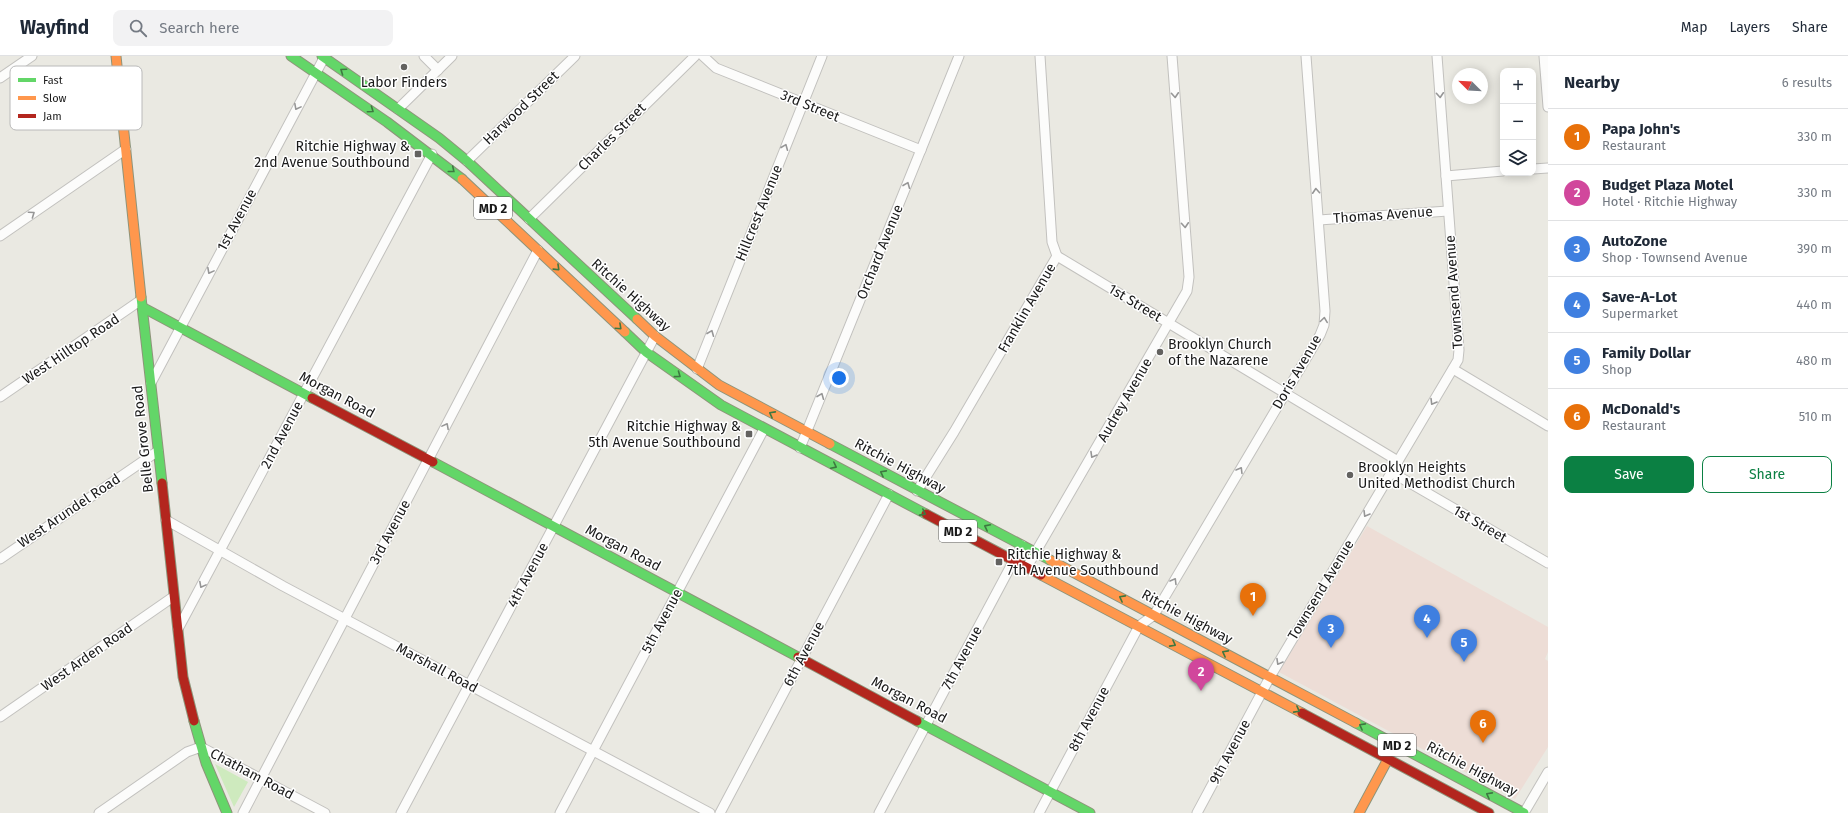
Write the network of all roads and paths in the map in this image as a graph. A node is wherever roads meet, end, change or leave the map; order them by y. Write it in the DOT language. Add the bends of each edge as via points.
graph roads {
  1 [pos="32,56"];
  2 [pos="116,56"];
  3 [pos="291,56"];
  4 [pos="324,56"];
  5 [pos="424,56"];
  6 [pos="452,56"];
  7 [pos="575,56"];
  8 [pos="695,56"];
  9 [pos="703,56"];
  10 [pos="822,56"];
  11 [pos="959,56"];
  12 [pos="1040,56"];
  13 [pos="1172,56"];
  14 [pos="1306,56"];
  15 [pos="1437,56"];
  16 [pos="1544,56"];
  17 [pos="17,66"];
  18 [pos="117,66"];
  19 [pos="438,70"];
  20 [pos="10,71"];
  21 [pos="316,72"];
  22 [pos="0,78"];
  23 [pos="803,103"];
  24 [pos="1548,107"];
  25 [pos="398,109"];
  26 [pos="124,130"];
  27 [pos="126,149"];
  28 [pos="921,150"];
  29 [pos="432,154"];
  30 [pos="467,161"];
  31 [pos="1548,168"];
  32 [pos="1536,169"];
  33 [pos="1500,171"];
  34 [pos="1446,176"];
  35 [pos="1448,211"];
  36 [pos="529,219"];
  37 [pos="1319,220"];
  38 [pos="0,236"];
  39 [pos="538,250"];
  40 [pos="1057,256"];
  41 [pos="142,304"];
  42 [pos="1169,324"];
  43 [pos="180,328"];
  44 [pos="655,336"];
  45 [pos="646,352"];
  46 [pos="697,369"];
  47 [pos="1453,369"];
  48 [pos="151,383"];
  49 [pos="304,393"];
  50 [pos="1286,393"];
  51 [pos="0,397"];
  52 [pos="1548,426"];
  53 [pos="764,429"];
  54 [pos="807,433"];
  55 [pos="800,448"];
  56 [pos="158,451"];
  57 [pos="428,460"];
  58 [pos="1398,460"];
  59 [pos="1391,472"];
  60 [pos="917,491"];
  61 [pos="889,494"];
  62 [pos="166,520"];
  63 [pos="553,527"];
  64 [pos="1022,545"];
  65 [pos="220,550"];
  66 [pos="1036,552"];
  67 [pos="0,559"];
  68 [pos="1014,560"];
  69 [pos="1548,564"];
  70 [pos="1027,567"];
  71 [pos="677,592"];
  72 [pos="173,597"];
  73 [pos="1154,615"];
  74 [pos="345,619"];
  75 [pos="1139,626"];
  76 [pos="177,631"];
  77 [pos="802,659"];
  78 [pos="1270,677"];
  79 [pos="469,685"];
  80 [pos="1262,692"];
  81 [pos="0,717"];
  82 [pos="926,725"];
  83 [pos="201,747"];
  84 [pos="593,751"];
  85 [pos="1388,759"];
  86 [pos="1548,772"];
  87 [pos="261,779"];
  88 [pos="1050,792"];
  89 [pos="99,813"];
  90 [pos="228,813"];
  91 [pos="243,813"];
  92 [pos="325,813"];
  93 [pos="401,813"];
  94 [pos="560,813"];
  95 [pos="710,813"];
  96 [pos="720,813"];
  97 [pos="879,813"];
  98 [pos="1039,813"];
  99 [pos="1090,813"];
  100 [pos="1197,813"];
  101 [pos="1359,813"];
  102 [pos="1489,813"];
  103 [pos="1524,813"];
  1 -- 17 [label="street"];
  2 -- 18 [label="main road, Belle Grove Road"];
  3 -- 21 [label="main road, MD 2"];
  4 -- 21 [label="street, 1st Avenue"];
  25 -- 4 [label="main road, Ritchie Highway / MD 2, one-way"];
  5 -- 19 [label="street"];
  6 -- 19 [label="street"];
  7 -- 30 [label="street, Harwood Street"];
  8 -- 36 [label="street, Charles Street"];
  9 -- 23 [label="street, 3rd Street" via="716,68"];
  10 -- 23 [label="street, Hillcrest Avenue"];
  11 -- 28 [label="street, Orchard Avenue"];
  12 -- 40 [label="street, Franklin Avenue" via="1052,242"];
  13 -- 42 [label="street, Audrey Avenue, one-way" via="1188,277 1184,299"];
  37 -- 14 [label="street, Doris Avenue, one-way"];
  15 -- 34 [label="street, Townsend Avenue, one-way"];
  16 -- 24 [label="street"];
  19 -- 25 [label="street"];
  20 -- 22 [label="street"];
  21 -- 29 [label="main road, MD 2, one-way"];
  21 -- 43 [label="street, 1st Avenue, one-way"];
  23 -- 28 [label="street, 3rd Street"];
  46 -- 23 [label="street, Hillcrest Avenue, one-way"];
  25 -- 30 [label="main road, Ritchie Highway / MD 2" via="440,138"];
  26 -- 27 [label="main road, Belle Grove Road"];
  38 -- 27 [label="street, one-way"];
  27 -- 41 [label="main road, Belle Grove Road"];
  54 -- 28 [label="street, Orchard Avenue, one-way"];
  29 -- 39 [label="main road, MD 2, one-way"];
  29 -- 49 [label="street, 2nd Avenue"];
  30 -- 36 [label="main road, Ritchie Highway / MD 2"];
  31 -- 32 [label="street"];
  33 -- 34 [label="street"];
  34 -- 35 [label="street, Townsend Avenue"];
  35 -- 37 [label="street, Thomas Avenue"];
  35 -- 47 [label="street, Townsend Avenue" via="1459,350 1458,360"];
  36 -- 44 [label="main road, Ritchie Highway / MD 2"];
  50 -- 37 [label="street, Doris Avenue, one-way" via="1324,324 1326,312"];
  39 -- 45 [label="main road, MD 2, one-way"];
  57 -- 39 [label="street, 3rd Avenue, one-way"];
  40 -- 42 [label="street, 1st Street"];
  40 -- 60 [label="street, Franklin Avenue"];
  41 -- 43 [label="main road, Morgan Road"];
  41 -- 48 [label="main road, Belle Grove Road"];
  41 -- 51 [label="street, West Hilltop Road"];
  42 -- 50 [label="street, 1st Street"];
  42 -- 66 [label="street, Audrey Avenue, one-way"];
  43 -- 48 [label="street, 1st Avenue"];
  43 -- 49 [label="main road, Morgan Road"];
  44 -- 45 [label="street, 4th Avenue"];
  44 -- 46 [label="main road, Ritchie Highway / MD 2"];
  45 -- 53 [label="main road, MD 2, one-way" via="720,405"];
  45 -- 63 [label="street, 4th Avenue"];
  54 -- 46 [label="main road, Ritchie Highway / MD 2, one-way" via="742,399"];
  47 -- 52 [label="street"];
  47 -- 58 [label="street, Townsend Avenue, one-way"];
  48 -- 56 [label="main road, Belle Grove Road"];
  49 -- 57 [label="main road, Morgan Road"];
  49 -- 65 [label="street, 2nd Avenue"];
  50 -- 58 [label="street, 1st Street"];
  73 -- 50 [label="street, Doris Avenue, one-way"];
  53 -- 55 [label="main road, MD 2"];
  53 -- 71 [label="street, 5th Avenue"];
  54 -- 55 [label="street, Orchard Avenue"];
  60 -- 54 [label="main road, Ritchie Highway / MD 2, one-way"];
  55 -- 61 [label="main road, MD 2, one-way"];
  56 -- 62 [label="main road, Belle Grove Road"];
  56 -- 67 [label="street, West Arundel Road"];
  57 -- 63 [label="main road, Morgan Road"];
  57 -- 74 [label="street, 3rd Avenue"];
  58 -- 59 [label="street, Townsend Avenue"];
  59 -- 69 [label="street, 1st Street"];
  59 -- 78 [label="street, Townsend Avenue, one-way"];
  64 -- 60 [label="main road, Ritchie Highway / MD 2, one-way"];
  61 -- 68 [label="main road, MD 2, one-way"];
  61 -- 77 [label="street, 6th Avenue"];
  62 -- 65 [label="street, Marshall Road"];
  62 -- 72 [label="main road, Belle Grove Road"];
  63 -- 71 [label="main road, Morgan Road"];
  63 -- 79 [label="street, 4th Avenue"];
  64 -- 66 [label="main road, Ritchie Highway / MD 2"];
  64 -- 68 [label="street, 7th Avenue"];
  65 -- 74 [label="street, Marshall Road"];
  65 -- 76 [label="street, 2nd Avenue, one-way"];
  66 -- 70 [label="street, Audrey Avenue"];
  73 -- 66 [label="main road, Ritchie Highway / MD 2, one-way"];
  68 -- 70 [label="main road, MD 2"];
  68 -- 82 [label="street, 7th Avenue"];
  70 -- 75 [label="main road, MD 2"];
  71 -- 77 [label="main road, Morgan Road"];
  71 -- 84 [label="street, 5th Avenue"];
  72 -- 76 [label="main road, Belle Grove Road"];
  72 -- 81 [label="street, West Arden Road"];
  73 -- 75 [label="street, Doris Avenue"];
  78 -- 73 [label="main road, Ritchie Highway / MD 2, one-way"];
  74 -- 79 [label="street, Marshall Road"];
  74 -- 87 [label="street, 3rd Avenue"];
  75 -- 80 [label="main road, MD 2, one-way"];
  75 -- 88 [label="street, 8th Avenue"];
  76 -- 83 [label="main road, Belle Grove Road" via="183,677"];
  77 -- 82 [label="main road, Morgan Road"];
  77 -- 96 [label="street, 6th Avenue"];
  78 -- 80 [label="street, Townsend Avenue"];
  103 -- 78 [label="main road, Ritchie Highway / MD 2, one-way"];
  79 -- 84 [label="street, Marshall Road"];
  79 -- 93 [label="street, 4th Avenue"];
  80 -- 85 [label="main road, MD 2, one-way"];
  80 -- 100 [label="street, 9th Avenue"];
  82 -- 88 [label="main road, Morgan Road"];
  82 -- 97 [label="street, 7th Avenue"];
  83 -- 87 [label="street, Chatham Road"];
  83 -- 89 [label="street" via="187,752"];
  83 -- 90 [label="main road, Belle Grove Road"];
  84 -- 94 [label="street, 5th Avenue"];
  84 -- 95 [label="street, Marshall Road"];
  85 -- 101 [label="main road"];
  85 -- 102 [label="main road, MD 2"];
  86 -- 103 [label="street"];
  87 -- 91 [label="street, 3rd Avenue"];
  87 -- 92 [label="street, Chatham Road"];
  88 -- 98 [label="street, 8th Avenue"];
  88 -- 99 [label="main road, Morgan Road"];
}
